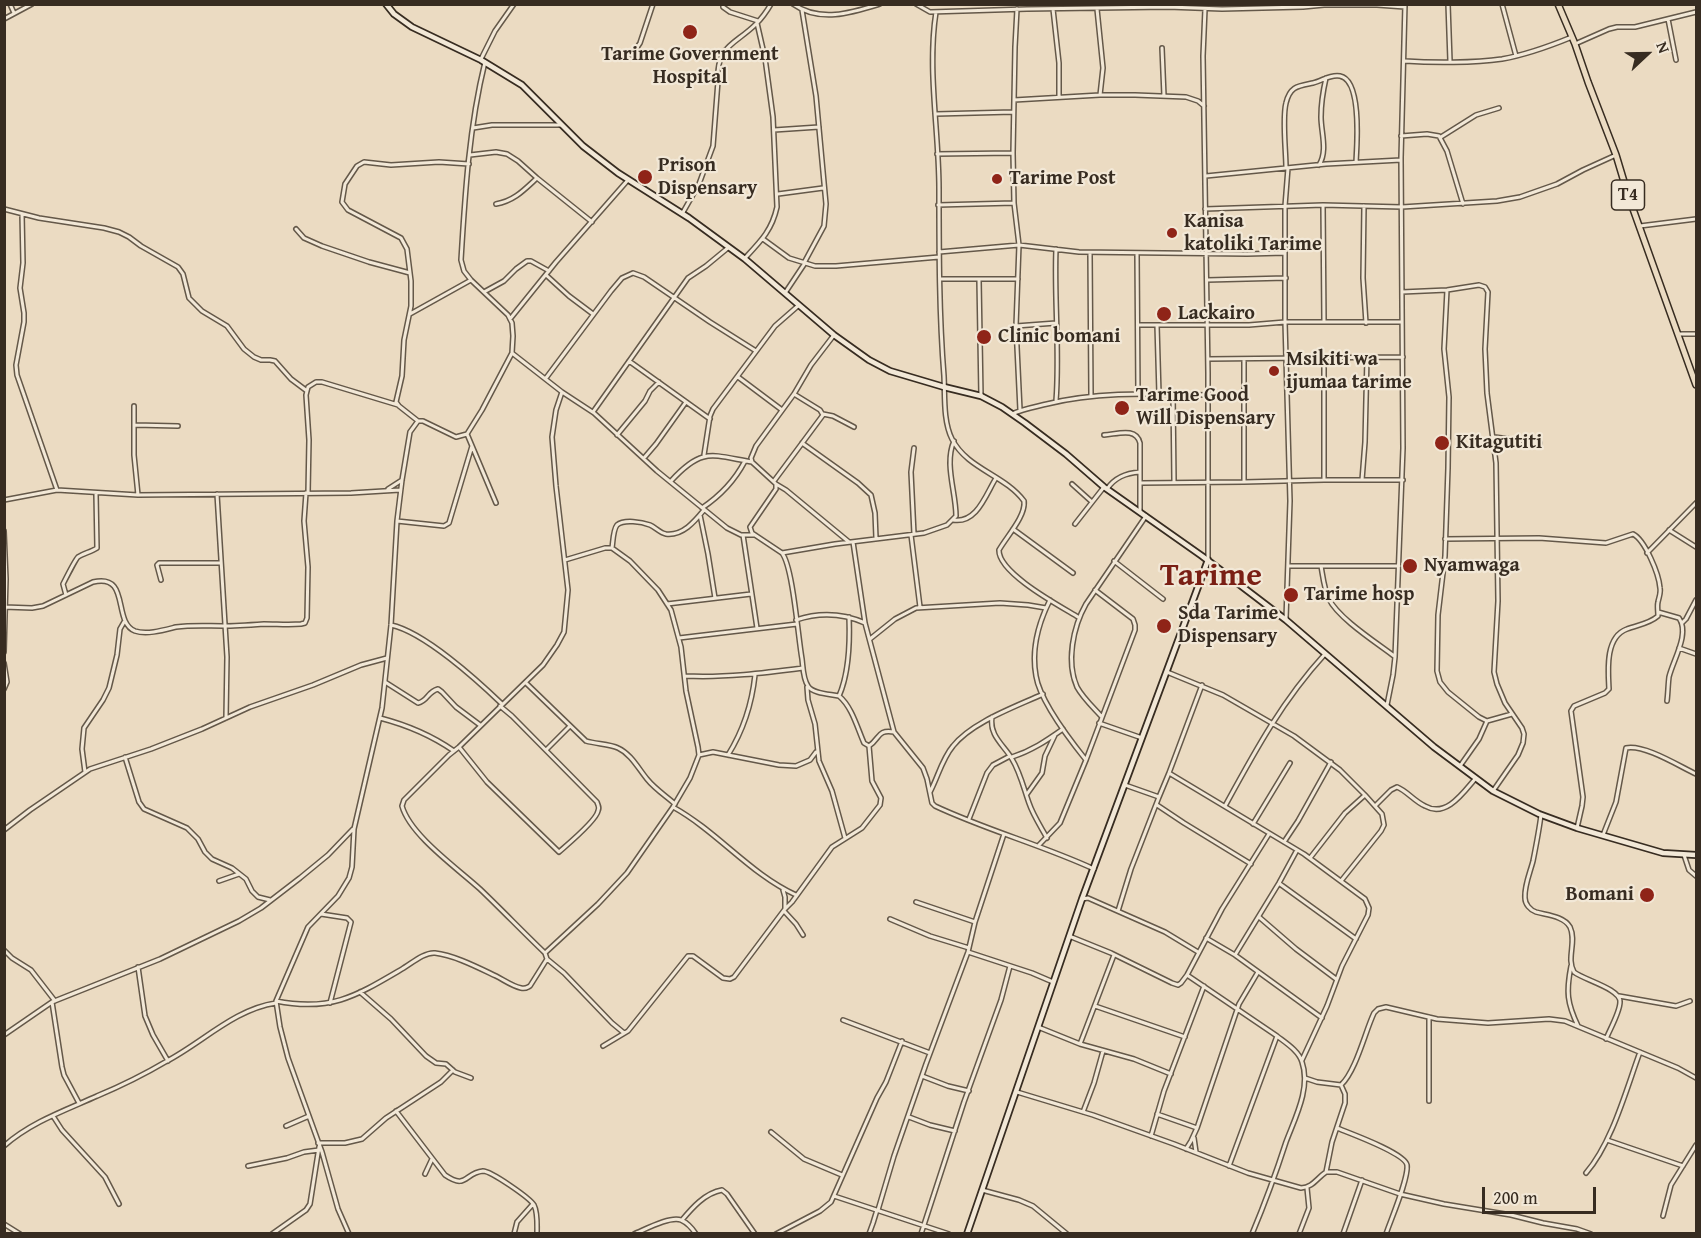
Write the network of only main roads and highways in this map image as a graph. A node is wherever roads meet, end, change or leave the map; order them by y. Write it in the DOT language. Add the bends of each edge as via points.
graph roads {
  1 [pos="386,4"];
  2 [pos="1558,4"];
  3 [pos="1696,385"];
  4 [pos="1208,560"];
  5 [pos="1696,855"];
  6 [pos="967,1233"];
  1 -- 4 [label="main road" via="412,27 483,61 522,85 583,146 729,247 869,360 890,371 981,396"];
  2 -- 3 [label="highway, T4" via="1616,155"];
  4 -- 5 [label="main road" via="1493,791 1577,828 1663,854"];
  4 -- 6 [label="main road" via="1082,899"];
}
